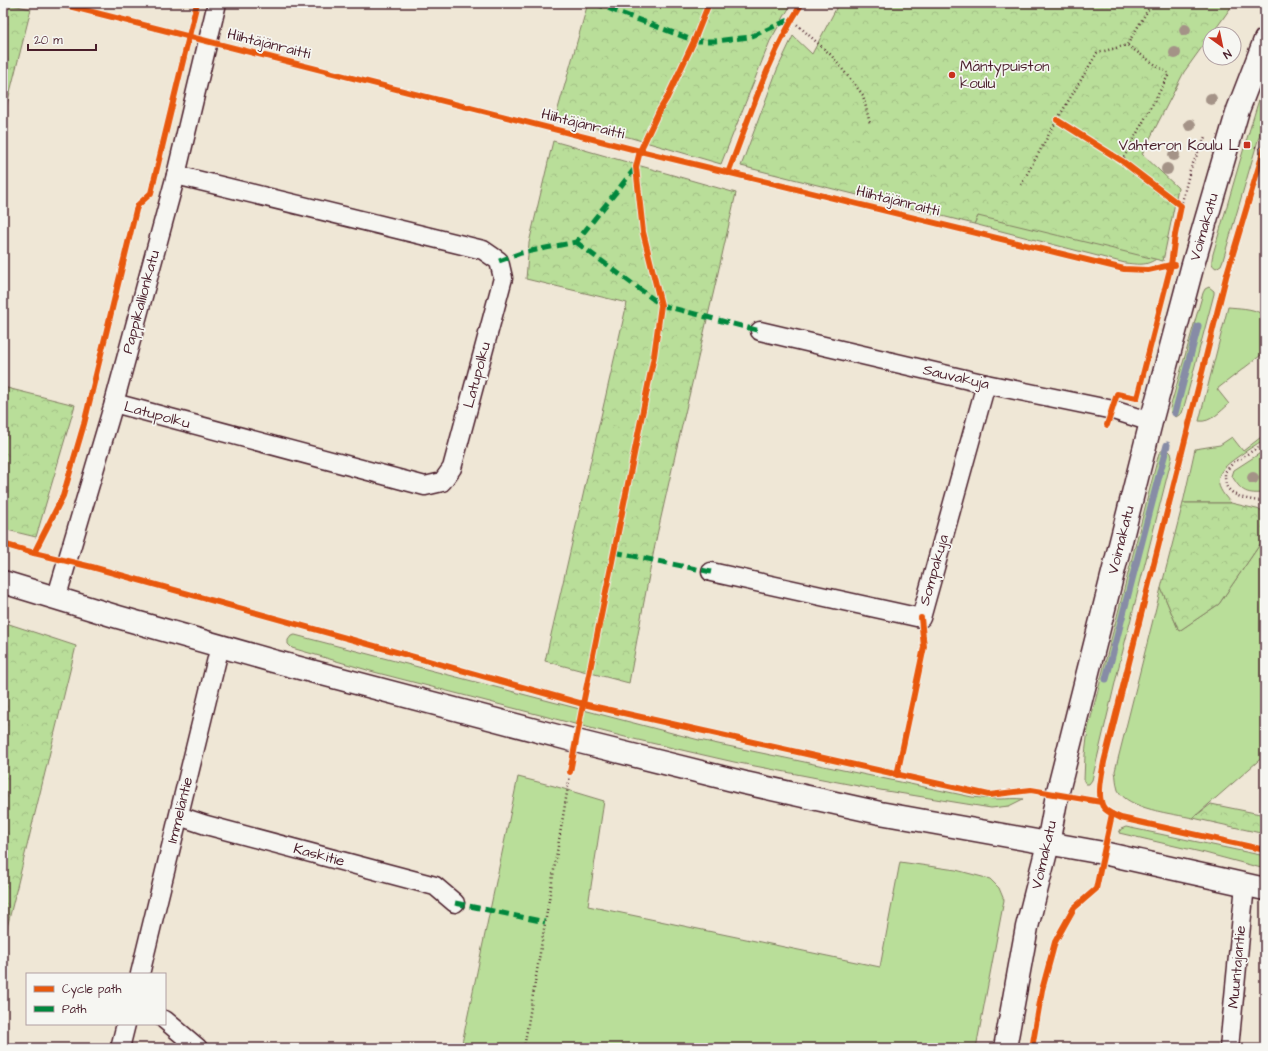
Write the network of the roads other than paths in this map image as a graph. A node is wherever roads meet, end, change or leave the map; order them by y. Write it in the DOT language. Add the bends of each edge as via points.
graph roads {
  1 [pos="217,3"];
  2 [pos="1265,40"];
  3 [pos="176,175"];
  4 [pos="760,331"];
  5 [pos="986,384"];
  6 [pos="114,403"];
  7 [pos="1151,422"];
  8 [pos="711,572"];
  9 [pos="3,582"];
  10 [pos="56,599"];
  11 [pos="220,646"];
  12 [pos="179,816"];
  13 [pos="1048,844"];
  14 [pos="1255,887"];
  15 [pos="455,904"];
  16 [pos="140,973"];
  17 [pos="166,1021"];
  18 [pos="126,1025"];
  19 [pos="120,1048"];
  20 [pos="198,1048"];
  21 [pos="1004,1048"];
  22 [pos="1229,1048"];
  1 -- 3 [label="street, Pappikallionkatu"];
  2 -- 7 [label="street, Voimakatu" via="1236,117"];
  3 -- 6 [label="street, Pappikallionkatu"];
  3 -- 6 [label="street, Latupolku" via="483,250 499,261 503,278 452,468 442,482 425,486"];
  4 -- 5 [label="street, Sauvakuja"];
  5 -- 7 [label="street, Sauvakuja" via="1112,410"];
  5 -- 8 [label="street, Sompakuja" via="920,618"];
  6 -- 10 [label="street, Pappikallionkatu"];
  7 -- 13 [label="street, Voimakatu" via="1057,796"];
  9 -- 10 [label="street"];
  10 -- 11 [label="street"];
  11 -- 12 [label="street, Immeläntie"];
  11 -- 13 [label="street" via="576,741 745,783 872,811"];
  12 -- 15 [label="street, Kaskitie" via="435,886"];
  12 -- 16 [label="street, Immeläntie"];
  13 -- 14 [label="street" via="1103,853"];
  13 -- 21 [label="street, Voimakatu" via="1027,927"];
  14 -- 22 [label="street, Muuntajantie"];
  17 -- 20 [label="street"];
  18 -- 19 [label="street"];
}
